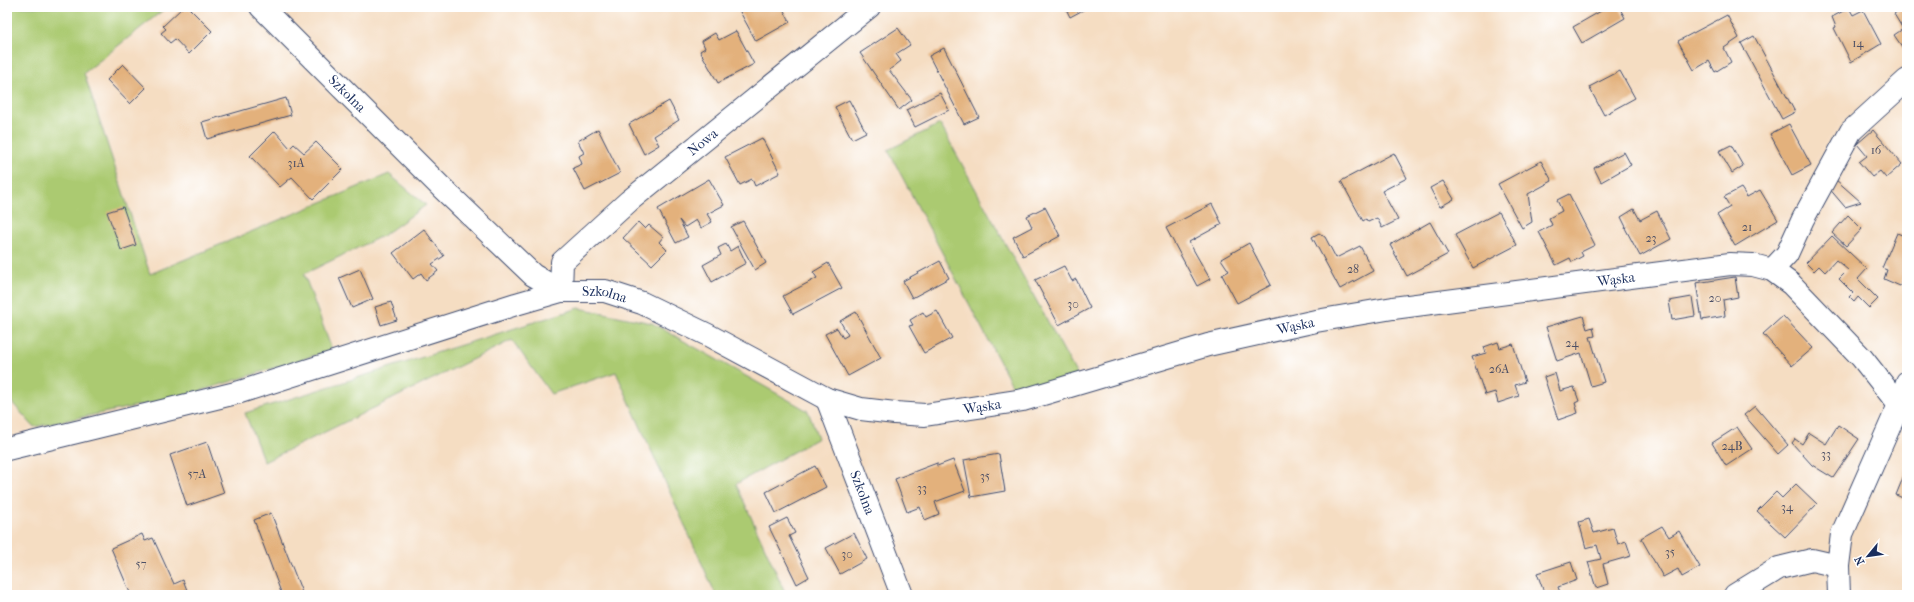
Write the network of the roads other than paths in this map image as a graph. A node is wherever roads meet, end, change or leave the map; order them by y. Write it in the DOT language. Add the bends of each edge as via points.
graph roads {
  1 [pos="261,7"];
  2 [pos="868,7"];
  3 [pos="1907,80"];
  4 [pos="1772,270"];
  5 [pos="561,291"];
  6 [pos="1907,382"];
  7 [pos="827,399"];
  8 [pos="1899,405"];
  9 [pos="7,449"];
  10 [pos="1838,566"];
  11 [pos="902,595"];
  12 [pos="1735,595"];
  13 [pos="1839,595"];
  1 -- 5 [label="street, Szkolna" via="533,275"];
  2 -- 5 [label="street, Nowa" via="629,201 562,262"];
  3 -- 4 [label="street" via="1851,131 1786,254"];
  4 -- 7 [label="street, Wąska" via="1753,265 1730,264 1316,320 1208,345 1023,400 957,411 925,415 895,413 862,409"];
  4 -- 8 [label="street, Wąska" via="1791,284 1824,317 1862,358"];
  5 -- 7 [label="street, Szkolna" via="605,291 642,303"];
  5 -- 9 [label="street" via="240,392"];
  6 -- 8 [label="street"];
  7 -- 11 [label="street, Szkolna"];
  8 -- 10 [label="street" via="1842,534"];
  10 -- 12 [label="street" via="1812,560 1779,568"];
  10 -- 13 [label="street"];
}
